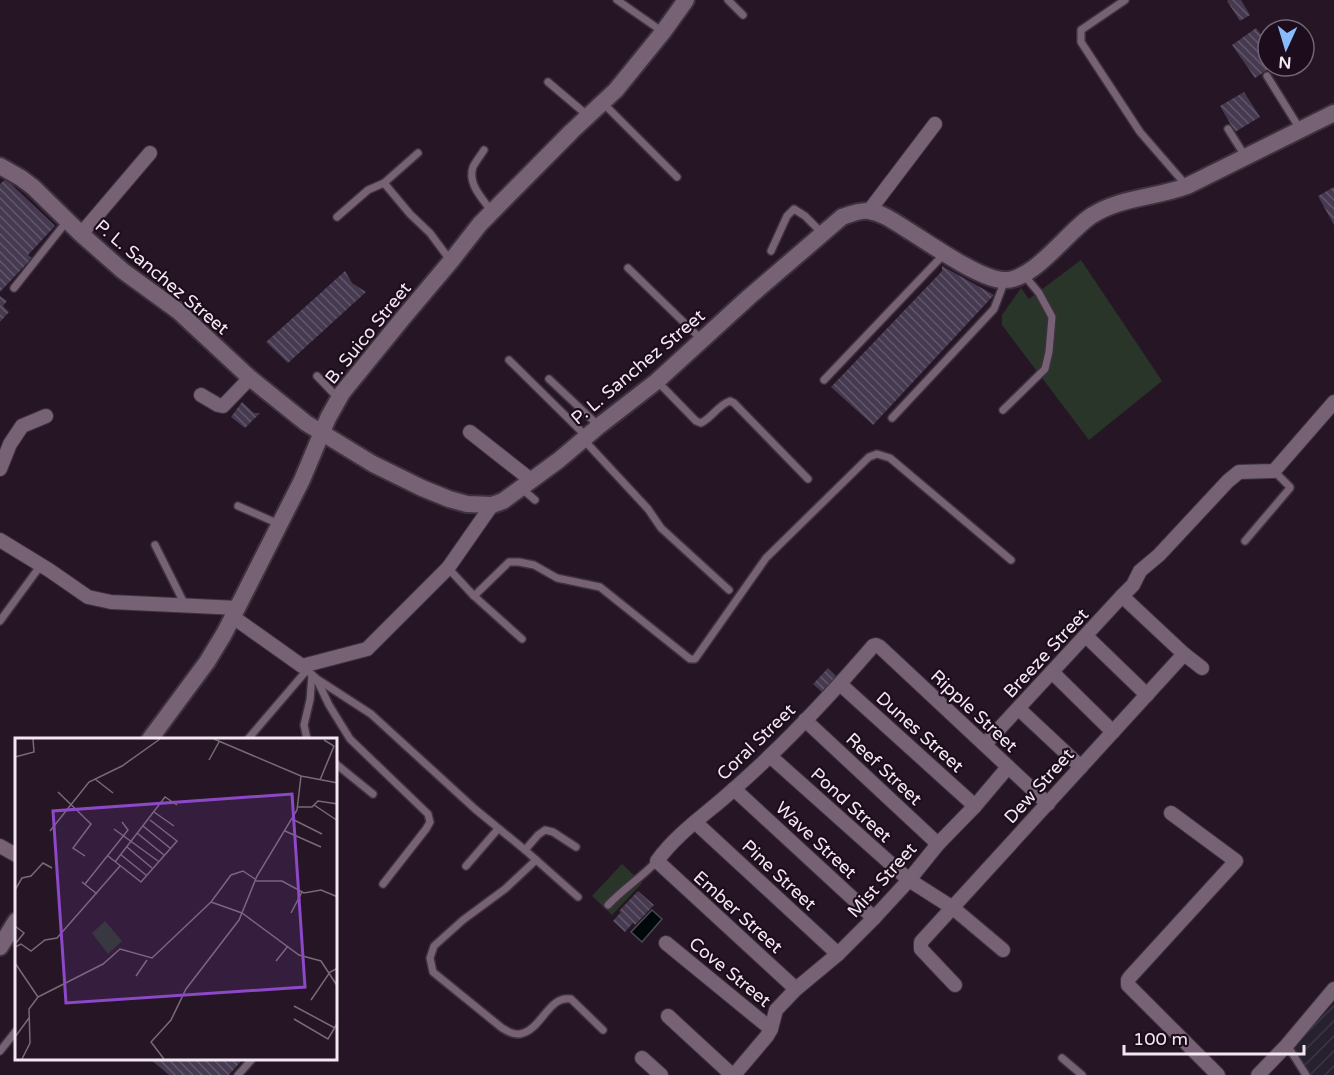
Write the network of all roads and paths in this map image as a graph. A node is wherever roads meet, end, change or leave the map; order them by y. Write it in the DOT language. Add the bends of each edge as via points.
graph roads {
  1 [pos="617,0"];
  2 [pos="686,0"];
  3 [pos="728,0"];
  4 [pos="1125,0"];
  5 [pos="743,15"];
  6 [pos="663,32"];
  7 [pos="1268,78"];
  8 [pos="548,81"];
  9 [pos="603,103"];
  10 [pos="1334,113"];
  11 [pos="588,117"];
  12 [pos="935,124"];
  13 [pos="1228,129"];
  14 [pos="1300,129"];
  15 [pos="484,150"];
  16 [pos="150,153"];
  17 [pos="417,153"];
  18 [pos="1245,156"];
  19 [pos="0,166"];
  20 [pos="677,177"];
  21 [pos="384,183"];
  22 [pos="1179,191"];
  23 [pos="869,211"];
  24 [pos="492,212"];
  25 [pos="337,217"];
  26 [pos="67,221"];
  27 [pos="81,234"];
  28 [pos="823,234"];
  29 [pos="771,251"];
  30 [pos="945,253"];
  31 [pos="451,261"];
  32 [pos="628,268"];
  33 [pos="1024,274"];
  34 [pos="1005,280"];
  35 [pos="14,288"];
  36 [pos="702,340"];
  37 [pos="509,360"];
  38 [pos="317,376"];
  39 [pos="250,378"];
  40 [pos="549,379"];
  41 [pos="824,380"];
  42 [pos="657,381"];
  43 [pos="201,395"];
  44 [pos="339,399"];
  45 [pos="1334,402"];
  46 [pos="1003,410"];
  47 [pos="46,416"];
  48 [pos="892,418"];
  49 [pos="471,432"];
  50 [pos="321,433"];
  51 [pos="589,434"];
  52 [pos="0,469"];
  53 [pos="1274,471"];
  54 [pos="808,479"];
  55 [pos="526,484"];
  56 [pos="535,500"];
  57 [pos="492,505"];
  58 [pos="238,506"];
  59 [pos="280,524"];
  60 [pos="0,540"];
  61 [pos="1245,541"];
  62 [pos="155,545"];
  63 [pos="1011,560"];
  64 [pos="42,565"];
  65 [pos="447,568"];
  66 [pos="729,590"];
  67 [pos="474,596"];
  68 [pos="1122,596"];
  69 [pos="185,606"];
  70 [pos="236,613"];
  71 [pos="0,621"];
  72 [pos="1086,636"];
  73 [pos="522,639"];
  74 [pos="876,645"];
  75 [pos="1184,654"];
  76 [pos="1202,668"];
  77 [pos="1052,672"];
  78 [pos="310,673"];
  79 [pos="840,684"];
  80 [pos="1147,695"];
  81 [pos="1019,709"];
  82 [pos="805,720"];
  83 [pos="1113,732"];
  84 [pos="151,738"];
  85 [pos="249,738"];
  86 [pos="307,738"];
  87 [pos="985,744"];
  88 [pos="770,756"];
  89 [pos="338,766"];
  90 [pos="1008,767"];
  91 [pos="1081,767"];
  92 [pos="734,789"];
  93 [pos="373,794"];
  94 [pos="1047,804"];
  95 [pos="975,806"];
  96 [pos="1171,813"];
  97 [pos="695,822"];
  98 [pos="498,829"];
  99 [pos="938,844"];
  100 [pos="0,846"];
  101 [pos="576,847"];
  102 [pos="525,850"];
  103 [pos="15,854"];
  104 [pos="536,860"];
  105 [pos="657,861"];
  106 [pos="466,866"];
  107 [pos="909,880"];
  108 [pos="383,884"];
  109 [pos="578,897"];
  110 [pos="608,905"];
  111 [pos="953,908"];
  112 [pos="874,918"];
  113 [pos="15,922"];
  114 [pos="2,940"];
  115 [pos="666,943"];
  116 [pos="1003,950"];
  117 [pos="838,954"];
  118 [pos="955,985"];
  119 [pos="796,989"];
  120 [pos="1334,989"];
  121 [pos="668,1016"];
  122 [pos="771,1029"];
  123 [pos="603,1030"];
  124 [pos="15,1032"];
  125 [pos="1287,1045"];
  126 [pos="0,1051"];
  127 [pos="642,1058"];
  128 [pos="1062,1058"];
  129 [pos="252,1060"];
  130 [pos="238,1075"];
  131 [pos="661,1075"];
  132 [pos="733,1075"];
  133 [pos="1082,1075"];
  134 [pos="1218,1075"];
  135 [pos="1258,1075"];
  136 [pos="1306,1075"];
  1 -- 6 [label="lane"];
  2 -- 6 [label="street, B. Suico Street"];
  3 -- 5 [label="lane"];
  4 -- 22 [label="lane" via="1081,30 1081,42"];
  6 -- 9 [label="street, B. Suico Street"];
  7 -- 14 [label="lane"];
  8 -- 11 [label="lane"];
  9 -- 11 [label="street, B. Suico Street"];
  9 -- 20 [label="lane"];
  10 -- 14 [label="street"];
  11 -- 24 [label="street, B. Suico Street"];
  12 -- 23 [label="street"];
  13 -- 18 [label="lane"];
  14 -- 18 [label="street" via="1267,149"];
  15 -- 24 [label="lane" via="471,177"];
  16 -- 27 [label="street"];
  17 -- 21 [label="lane"];
  18 -- 22 [label="street"];
  19 -- 26 [label="street, P. L. Sanchez Street" via="33,187"];
  21 -- 25 [label="lane" via="368,190"];
  21 -- 31 [label="lane"];
  22 -- 33 [label="street" via="1116,204 1091,216"];
  23 -- 28 [label="street, P. L. Sanchez Street" via="843,217"];
  23 -- 30 [label="street" via="891,219"];
  24 -- 31 [label="street, B. Suico Street"];
  26 -- 27 [label="street, P. L. Sanchez Street"];
  26 -- 35 [label="lane"];
  27 -- 39 [label="street, P. L. Sanchez Street" via="178,311"];
  28 -- 29 [label="lane" via="794,209"];
  28 -- 36 [label="street, P. L. Sanchez Street"];
  30 -- 34 [label="street" via="987,277"];
  30 -- 41 [label="lane"];
  31 -- 44 [label="street, B. Suico Street"];
  32 -- 36 [label="lane"];
  33 -- 34 [label="street"];
  33 -- 46 [label="lane" via="1052,317 1049,352 1045,369"];
  34 -- 48 [label="lane" via="994,309"];
  36 -- 42 [label="street, P. L. Sanchez Street"];
  37 -- 51 [label="lane"];
  38 -- 44 [label="lane"];
  39 -- 43 [label="street" via="223,406"];
  39 -- 50 [label="street, P. L. Sanchez Street"];
  40 -- 51 [label="lane"];
  42 -- 51 [label="street, P. L. Sanchez Street"];
  42 -- 54 [label="lane" via="701,423 730,401"];
  44 -- 50 [label="street, B. Suico Street"];
  45 -- 53 [label="street"];
  47 -- 52 [label="street" via="22,426"];
  49 -- 55 [label="street"];
  50 -- 57 [label="street, P. L. Sanchez Street" via="373,464 449,500"];
  50 -- 59 [label="street, B. Suico Street"];
  51 -- 55 [label="street, P. L. Sanchez Street"];
  51 -- 66 [label="lane" via="661,528"];
  53 -- 61 [label="lane" via="1290,488"];
  53 -- 68 [label="street, Breeze Street" via="1239,472 1228,481 1159,555 1149,579 1133,585"];
  55 -- 56 [label="lane"];
  55 -- 57 [label="street, P. L. Sanchez Street"];
  57 -- 65 [label="street"];
  58 -- 59 [label="lane"];
  59 -- 70 [label="street, B. Suico Street"];
  60 -- 64 [label="street"];
  62 -- 69 [label="lane"];
  63 -- 67 [label="lane" via="890,458 877,454 869,457 766,558 695,659 690,659 600,587 557,578 534,565 509,562"];
  64 -- 69 [label="street" via="88,597"];
  64 -- 71 [label="lane"];
  65 -- 67 [label="lane"];
  65 -- 78 [label="street" via="367,650"];
  67 -- 73 [label="lane"];
  68 -- 72 [label="street, Breeze Street"];
  68 -- 75 [label="street"];
  69 -- 70 [label="street"];
  70 -- 78 [label="street"];
  70 -- 84 [label="street, B. Suico Street" via="207,662"];
  72 -- 77 [label="street, Breeze Street"];
  72 -- 80 [label="street"];
  74 -- 79 [label="street, Coral Street"];
  74 -- 87 [label="street, Ripple Street"];
  75 -- 76 [label="street"];
  75 -- 80 [label="street, Dew Street"];
  77 -- 81 [label="street, Breeze Street"];
  77 -- 83 [label="street"];
  78 -- 85 [label="lane"];
  78 -- 86 [label="lane" via="310,700 304,726"];
  78 -- 98 [label="lane" via="371,714"];
  78 -- 108 [label="lane" via="350,739 428,813 430,822 426,829"];
  79 -- 82 [label="street, Coral Street"];
  79 -- 95 [label="street, Dunes Street"];
  80 -- 83 [label="street, Dew Street"];
  81 -- 87 [label="street, Breeze Street"];
  81 -- 91 [label="street"];
  82 -- 88 [label="street, Coral Street"];
  82 -- 99 [label="street, Reef Street"];
  83 -- 91 [label="street, Dew Street"];
  87 -- 90 [label="street, Ripple Street"];
  88 -- 92 [label="street, Coral Street"];
  88 -- 107 [label="street, Pond Street"];
  89 -- 93 [label="lane"];
  90 -- 94 [label="street, Ripple Street"];
  90 -- 95 [label="street, Mist Street"];
  91 -- 94 [label="street, Dew Street"];
  92 -- 97 [label="street, Coral Street"];
  92 -- 112 [label="street, Wave Street"];
  94 -- 111 [label="street, Dew Street"];
  95 -- 99 [label="street, Mist Street"];
  96 -- 134 [label="street" via="1236,861 1128,983"];
  97 -- 105 [label="street, Coral Street"];
  97 -- 117 [label="street, Pine Street"];
  98 -- 102 [label="lane"];
  98 -- 106 [label="lane"];
  99 -- 107 [label="street, Mist Street"];
  100 -- 103 [label="street"];
  101 -- 102 [label="lane" via="545,830"];
  102 -- 104 [label="lane"];
  104 -- 109 [label="lane"];
  104 -- 123 [label="lane" via="435,946 430,958 433,972 511,1033 527,1031 558,999 565,998 571,999"];
  105 -- 110 [label="lane"];
  105 -- 119 [label="street, Ember Street"];
  107 -- 111 [label="street, Pond Street"];
  107 -- 112 [label="street, Mist Street"];
  111 -- 116 [label="street, Pond Street"];
  111 -- 118 [label="street, Dew Street" via="921,942 921,949"];
  112 -- 117 [label="street, Mist Street"];
  113 -- 114 [label="street"];
  115 -- 122 [label="street, Cove Street"];
  117 -- 119 [label="street, Mist Street"];
  119 -- 122 [label="street, Mist Street" via="776,1010"];
  120 -- 125 [label="street"];
  121 -- 132 [label="street"];
  122 -- 132 [label="street"];
  124 -- 126 [label="lane"];
  125 -- 135 [label="street"];
  125 -- 136 [label="lane"];
  127 -- 131 [label="street"];
  128 -- 133 [label="lane"];
  129 -- 130 [label="lane"];
}
